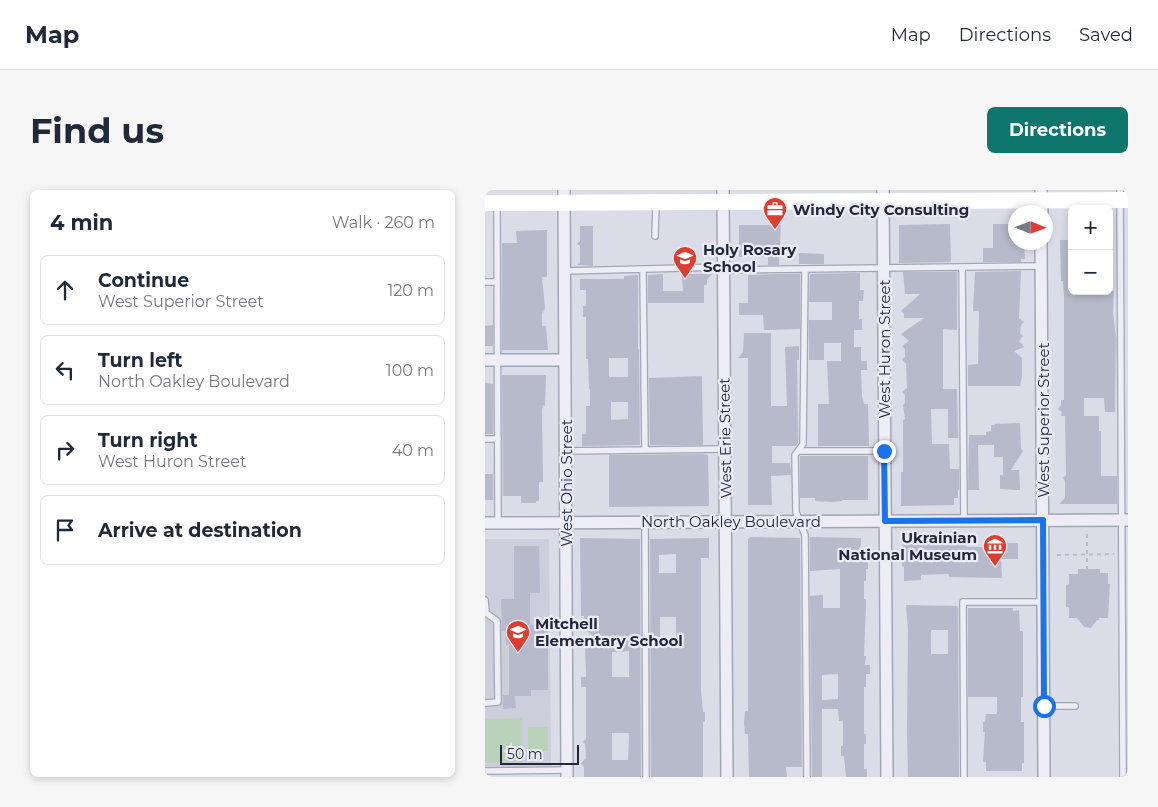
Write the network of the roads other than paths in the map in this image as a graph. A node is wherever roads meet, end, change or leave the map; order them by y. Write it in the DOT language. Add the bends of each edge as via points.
graph roads {
  1 [pos="564,196"];
  2 [pos="723,196"];
  3 [pos="883,196"];
  4 [pos="1123,197"];
  5 [pos="1041,201"];
  6 [pos="656,202"];
  7 [pos="491,203"];
  8 [pos="655,236"];
  9 [pos="1041,250"];
  10 [pos="1041,266"];
  11 [pos="962,267"];
  12 [pos="883,268"];
  13 [pos="723,269"];
  14 [pos="805,269"];
  15 [pos="643,270"];
  16 [pos="565,271"];
  17 [pos="485,282"];
  18 [pos="497,282"];
  19 [pos="485,360"];
  20 [pos="497,360"];
  21 [pos="565,360"];
  22 [pos="485,439"];
  23 [pos="498,439"];
  24 [pos="725,449"];
  25 [pos="645,450"];
  26 [pos="566,451"];
  27 [pos="799,451"];
  28 [pos="884,451"];
  29 [pos="964,520"];
  30 [pos="1043,520"];
  31 [pos="1125,520"];
  32 [pos="725,521"];
  33 [pos="800,521"];
  34 [pos="885,521"];
  35 [pos="566,522"];
  36 [pos="645,522"];
  37 [pos="485,523"];
  38 [pos="498,523"];
  39 [pos="485,600"];
  40 [pos="1043,602"];
  41 [pos="485,703"];
  42 [pos="1044,706"];
  43 [pos="1075,706"];
  44 [pos="485,771"];
  45 [pos="567,774"];
  46 [pos="647,777"];
  47 [pos="727,777"];
  48 [pos="807,777"];
  49 [pos="887,777"];
  50 [pos="963,777"];
  51 [pos="1044,777"];
  52 [pos="1123,777"];
  1 -- 6 [label="main road"];
  1 -- 7 [label="main road"];
  1 -- 16 [label="street, West Ohio Street"];
  2 -- 3 [label="main road"];
  2 -- 6 [label="main road"];
  2 -- 13 [label="street, West Erie Street"];
  3 -- 5 [label="main road"];
  3 -- 12 [label="street, West Huron Street"];
  4 -- 5 [label="main road"];
  4 -- 31 [label="lane"];
  6 -- 8 [label="lane"];
  7 -- 18 [label="lane"];
  9 -- 10 [label="street, West Superior Street"];
  10 -- 11 [label="lane"];
  10 -- 30 [label="street, West Superior Street"];
  11 -- 12 [label="lane"];
  11 -- 29 [label="lane"];
  12 -- 14 [label="lane"];
  12 -- 28 [label="street, West Huron Street"];
  13 -- 14 [label="lane"];
  13 -- 15 [label="lane"];
  13 -- 24 [label="street, West Erie Street"];
  14 -- 27 [label="lane" via="803,444"];
  15 -- 16 [label="lane"];
  15 -- 25 [label="lane"];
  16 -- 21 [label="street, West Ohio Street"];
  17 -- 18 [label="lane"];
  18 -- 20 [label="lane"];
  19 -- 20 [label="street"];
  20 -- 21 [label="street"];
  20 -- 23 [label="lane"];
  21 -- 26 [label="street, West Ohio Street"];
  22 -- 23 [label="lane"];
  23 -- 38 [label="lane"];
  24 -- 25 [label="lane"];
  24 -- 32 [label="street, West Erie Street"];
  25 -- 26 [label="lane"];
  26 -- 35 [label="street, West Ohio Street"];
  27 -- 28 [label="lane"];
  27 -- 33 [label="lane" via="795,455 796,512"];
  28 -- 34 [label="street, West Huron Street"];
  29 -- 30 [label="street, North Oakley Boulevard"];
  29 -- 34 [label="street, North Oakley Boulevard"];
  30 -- 31 [label="street, North Oakley Boulevard"];
  30 -- 40 [label="street, West Superior Street"];
  31 -- 52 [label="lane"];
  32 -- 33 [label="street, North Oakley Boulevard"];
  32 -- 36 [label="street, North Oakley Boulevard"];
  32 -- 47 [label="street, West Erie Street"];
  33 -- 34 [label="street, North Oakley Boulevard"];
  33 -- 48 [label="lane" via="805,535"];
  34 -- 49 [label="street, West Huron Street"];
  35 -- 36 [label="street, North Oakley Boulevard"];
  35 -- 38 [label="street, North Oakley Boulevard"];
  35 -- 45 [label="street, West Ohio Street"];
  36 -- 46 [label="lane"];
  37 -- 38 [label="street, North Oakley Boulevard"];
  39 -- 41 [label="lane" via="486,613 497,621 498,686 498,702"];
  40 -- 42 [label="street, West Superior Street"];
  40 -- 50 [label="lane" via="963,602"];
  42 -- 43 [label="lane"];
  42 -- 51 [label="street, West Superior Street"];
  44 -- 45 [label="lane"];
}
